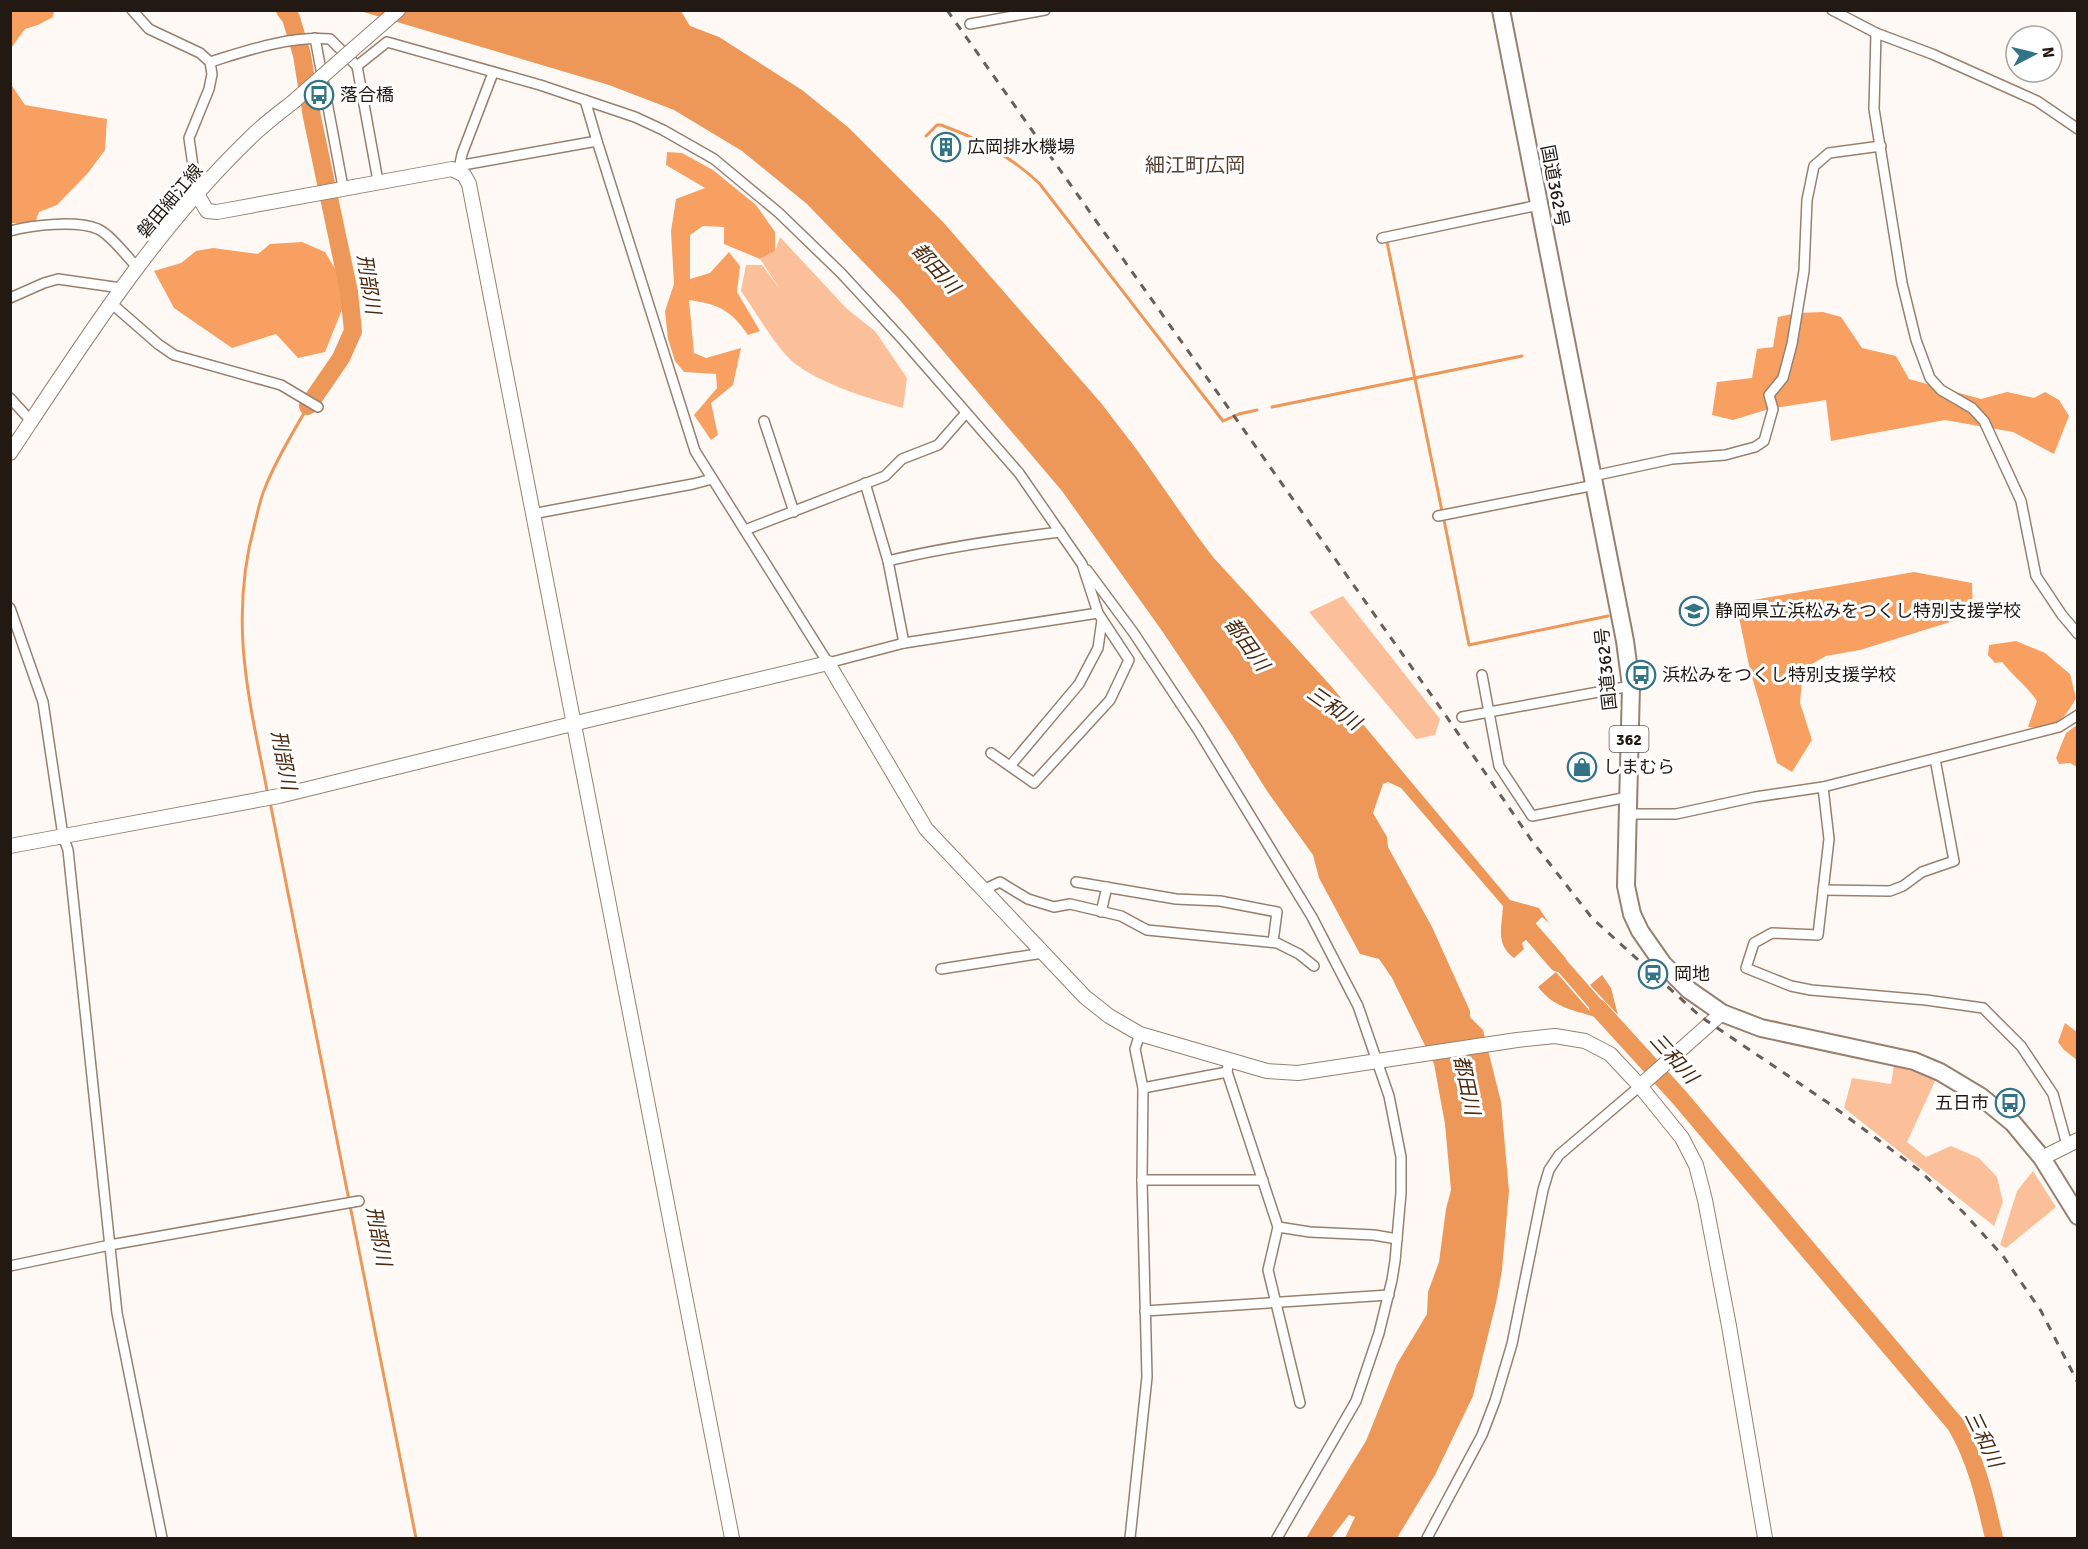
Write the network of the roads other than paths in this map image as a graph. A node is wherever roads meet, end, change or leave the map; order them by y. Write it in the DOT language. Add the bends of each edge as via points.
graph roads {
  1 [pos="132,10"];
  2 [pos="399,10"];
  3 [pos="1045,10"];
  4 [pos="1501,10"];
  5 [pos="1832,10"];
  6 [pos="970,24"];
  7 [pos="1876,33"];
  8 [pos="313,38"];
  9 [pos="210,62"];
  10 [pos="357,66"];
  11 [pos="493,73"];
  12 [pos="585,100"];
  13 [pos="2078,129"];
  14 [pos="597,141"];
  15 [pos="1881,146"];
  16 [pos="459,171"];
  17 [pos="378,181"];
  18 [pos="343,188"];
  19 [pos="197,194"];
  20 [pos="1539,205"];
  21 [pos="10,231"];
  22 [pos="1382,238"];
  23 [pos="138,268"];
  24 [pos="121,288"];
  25 [pos="10,298"];
  26 [pos="111,303"];
  27 [pos="10,398"];
  28 [pos="318,406"];
  29 [pos="965,414"];
  30 [pos="31,421"];
  31 [pos="764,421"];
  32 [pos="10,453"];
  33 [pos="712,479"];
  34 [pos="1594,481"];
  35 [pos="865,483"];
  36 [pos="794,512"];
  37 [pos="532,514"];
  38 [pos="1438,516"];
  39 [pos="745,530"];
  40 [pos="1060,532"];
  41 [pos="888,561"];
  42 [pos="1082,564"];
  43 [pos="10,608"];
  44 [pos="1100,617"];
  45 [pos="2078,634"];
  46 [pos="904,643"];
  47 [pos="828,663"];
  48 [pos="1482,675"];
  49 [pos="1631,686"];
  50 [pos="1489,712"];
  51 [pos="2078,715"];
  52 [pos="1462,717"];
  53 [pos="572,724"];
  54 [pos="991,753"];
  55 [pos="1935,759"];
  56 [pos="1010,766"];
  57 [pos="1823,787"];
  58 [pos="1628,797"];
  59 [pos="1627,814"];
  60 [pos="63,836"];
  61 [pos="10,846"];
  62 [pos="1076,882"];
  63 [pos="1107,887"];
  64 [pos="983,890"];
  65 [pos="1823,890"];
  66 [pos="1101,912"];
  67 [pos="1273,942"];
  68 [pos="1043,953"];
  69 [pos="1314,966"];
  70 [pos="941,969"];
  71 [pos="1722,1013"];
  72 [pos="1140,1034"];
  73 [pos="1380,1061"];
  74 [pos="1228,1066"];
  75 [pos="1643,1083"];
  76 [pos="1143,1088"];
  77 [pos="2072,1143"];
  78 [pos="2042,1158"];
  79 [pos="1142,1180"];
  80 [pos="1263,1180"];
  81 [pos="359,1201"];
  82 [pos="2078,1216"];
  83 [pos="1278,1227"];
  84 [pos="1397,1239"];
  85 [pos="110,1245"];
  86 [pos="10,1266"];
  87 [pos="1389,1295"];
  88 [pos="1275,1301"];
  89 [pos="1145,1311"];
  90 [pos="1300,1403"];
  91 [pos="162,1539"];
  92 [pos="732,1539"];
  93 [pos="1130,1539"];
  94 [pos="1277,1539"];
  95 [pos="1426,1539"];
  96 [pos="1765,1539"];
  1 -- 9 [label="street" via="149,28"];
  2 -- 19 [label="street, 磐田細江線, bridge" via="252,136"];
  3 -- 6 [label="street"];
  4 -- 20 [label="highway, 国道362号 / 362"];
  5 -- 7 [label="street"];
  7 -- 13 [label="street" via="2037,101"];
  7 -- 15 [label="street" via="1875,109"];
  8 -- 9 [label="street" via="288,39"];
  8 -- 10 [label="street" via="330,39"];
  8 -- 18 [label="street"];
  9 -- 19 [label="street" via="209,89 189,138"];
  10 -- 11 [label="street" via="387,42"];
  10 -- 17 [label="street"];
  11 -- 12 [label="street"];
  11 -- 16 [label="street"];
  12 -- 14 [label="street"];
  12 -- 29 [label="street" via="635,117 714,159 779,213 841,273"];
  14 -- 16 [label="street" via="463,165"];
  14 -- 33 [label="street" via="682,415 695,451"];
  15 -- 34 [label="street" via="1829,153 1814,166 1792,344 1783,378 1769,395 1773,409 1764,441 1725,455 1672,459"];
  15 -- 45 [label="street" via="1902,283 1929,378 1984,421 2021,501 2036,576"];
  16 -- 17 [label="street"];
  16 -- 37 [label="street" via="469,184 473,200"];
  17 -- 18 [label="street"];
  18 -- 19 [label="street" via="217,212 207,211"];
  19 -- 23 [label="street, 磐田細江線"];
  20 -- 22 [label="street"];
  20 -- 34 [label="highway, 国道362号 / 362"];
  21 -- 23 [label="street" via="81,225 99,230"];
  23 -- 24 [label="street, 磐田細江線"];
  24 -- 25 [label="street" via="58,279"];
  24 -- 26 [label="street, 磐田細江線"];
  26 -- 28 [label="street" via="174,355 281,385"];
  26 -- 30 [label="street, 磐田細江線"];
  27 -- 30 [label="street"];
  29 -- 35 [label="street" via="938,445 902,459 885,476"];
  29 -- 40 [label="street" via="1019,473"];
  30 -- 32 [label="street, 磐田細江線"];
  31 -- 36 [label="street"];
  33 -- 37 [label="street"];
  33 -- 39 [label="street"];
  34 -- 38 [label="street"];
  34 -- 49 [label="highway, 国道362号 / 362"];
  35 -- 36 [label="street"];
  35 -- 41 [label="street"];
  36 -- 39 [label="street"];
  37 -- 53 [label="street"];
  39 -- 47 [label="street"];
  40 -- 41 [label="street" via="949,547"];
  40 -- 42 [label="street"];
  41 -- 46 [label="street"];
  42 -- 44 [label="street"];
  42 -- 73 [label="street" via="1198,730 1292,884 1359,1006"];
  43 -- 60 [label="street" via="43,702"];
  44 -- 46 [label="street"];
  44 -- 56 [label="street" via="1098,648 1079,684"];
  44 -- 56 [label="street" via="1129,660 1110,700 1034,783"];
  46 -- 47 [label="street"];
  47 -- 53 [label="street"];
  47 -- 64 [label="street" via="926,829"];
  48 -- 50 [label="street"];
  49 -- 50 [label="street"];
  49 -- 58 [label="highway, 国道362号 / 362"];
  50 -- 52 [label="street"];
  50 -- 58 [label="street" via="1499,766 1532,816"];
  51 -- 55 [label="street" via="2059,727"];
  53 -- 60 [label="street" via="279,796"];
  53 -- 92 [label="street"];
  54 -- 56 [label="street"];
  55 -- 57 [label="street"];
  55 -- 65 [label="street" via="1954,861 1922,872 1890,891"];
  57 -- 59 [label="street" via="1676,814"];
  57 -- 65 [label="street" via="1829,839"];
  58 -- 59 [label="highway, 国道362号 / 362"];
  59 -- 71 [label="highway, 国道362号 / 362" via="1626,886 1636,923 1663,964 1689,990"];
  60 -- 61 [label="street"];
  60 -- 85 [label="street" via="74,892"];
  62 -- 63 [label="street"];
  63 -- 66 [label="street"];
  63 -- 67 [label="street" via="1276,912"];
  64 -- 66 [label="street" via="1000,882 1028,899 1054,907 1070,904"];
  64 -- 68 [label="street"];
  65 -- 77 [label="street" via="1818,935 1772,933 1754,943 1746,968 1811,990 1926,999 1983,1008 2020,1046 2053,1094"];
  66 -- 67 [label="street" via="1121,916 1146,930"];
  67 -- 69 [label="street"];
  68 -- 70 [label="street"];
  68 -- 72 [label="street" via="1085,997"];
  71 -- 75 [label="street"];
  71 -- 78 [label="highway, 国道362号 / 362" via="1761,1028 1914,1061 1940,1072 1980,1096 2013,1123"];
  72 -- 74 [label="street"];
  72 -- 76 [label="street" via="1135,1050"];
  73 -- 74 [label="street" via="1299,1073"];
  73 -- 75 [label="street" via="1555,1036 1586,1041 1610,1054"];
  73 -- 84 [label="street" via="1401,1157"];
  74 -- 76 [label="street"];
  74 -- 80 [label="street"];
  75 -- 95 [label="street" via="1559,1155 1549,1170 1512,1344 1495,1401 1482,1435"];
  75 -- 96 [label="street" via="1696,1165 1729,1326"];
  76 -- 79 [label="street"];
  77 -- 78 [label="street"];
  78 -- 82 [label="highway, 国道362号 / 362"];
  79 -- 80 [label="street"];
  79 -- 89 [label="street"];
  80 -- 83 [label="street"];
  81 -- 85 [label="street"];
  83 -- 84 [label="street"];
  83 -- 88 [label="street" via="1268,1270"];
  84 -- 87 [label="street"];
  85 -- 86 [label="street"];
  85 -- 91 [label="street" via="117,1313"];
  87 -- 88 [label="street"];
  87 -- 94 [label="street" via="1356,1401"];
  88 -- 89 [label="street"];
  88 -- 90 [label="street"];
  89 -- 93 [label="street" via="1147,1377"];
}
